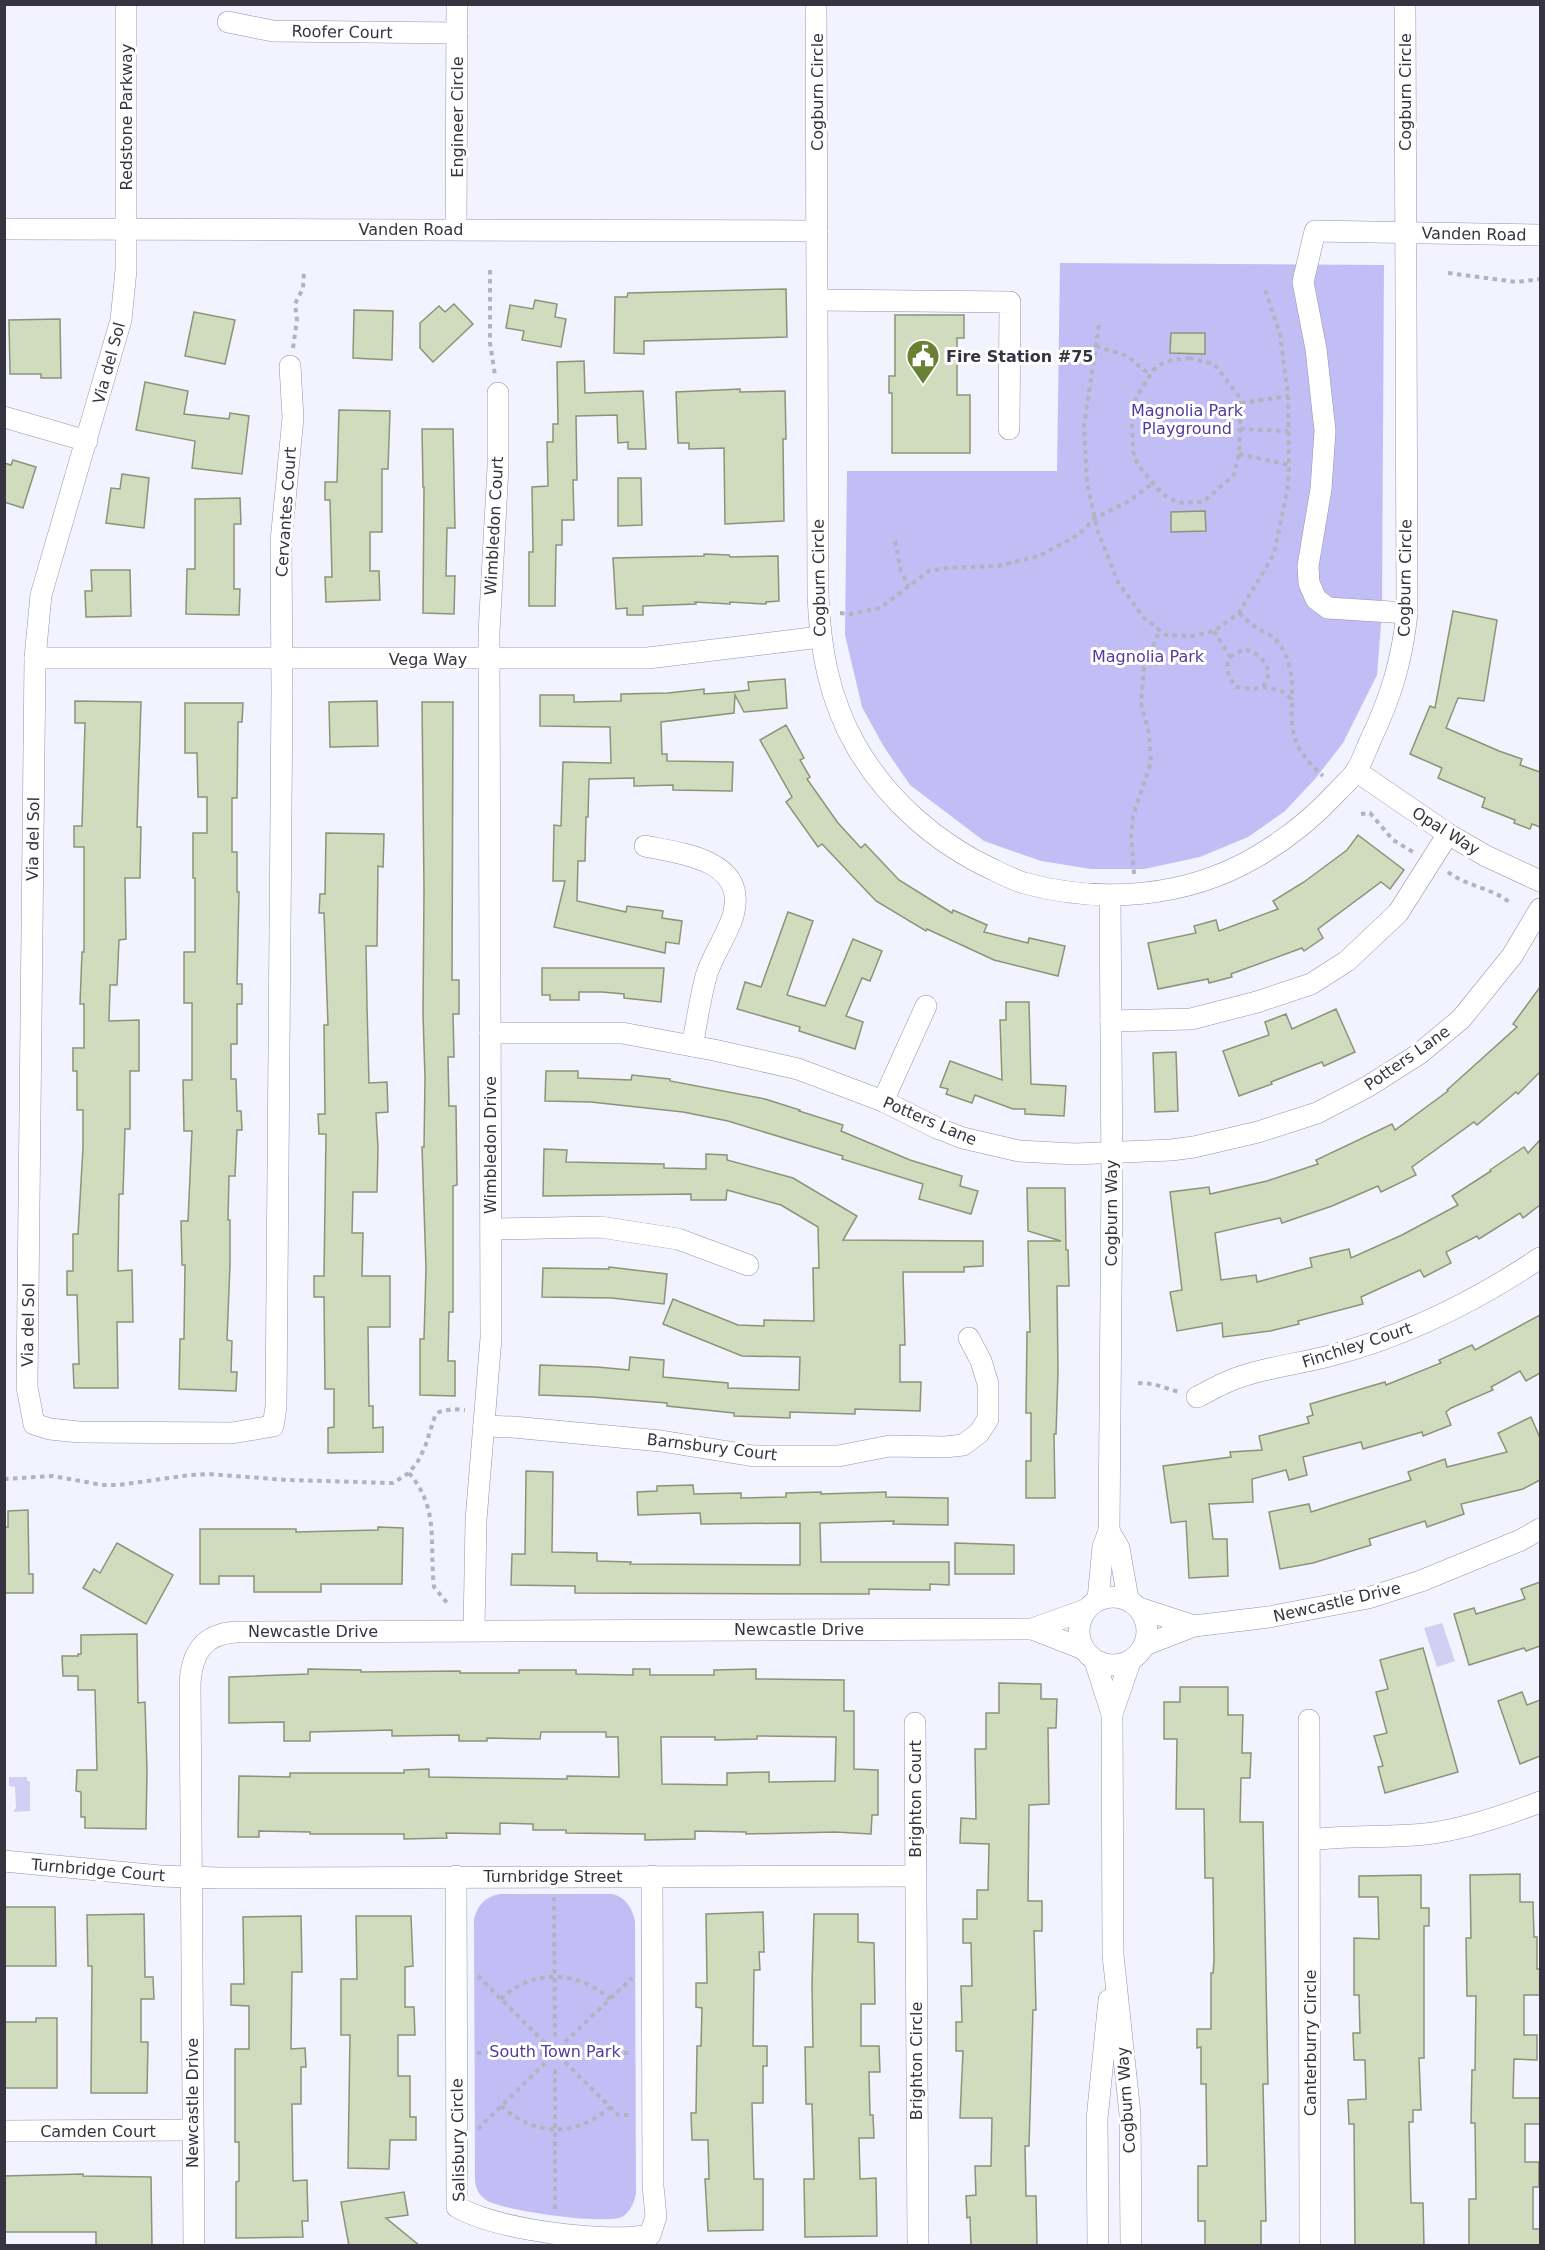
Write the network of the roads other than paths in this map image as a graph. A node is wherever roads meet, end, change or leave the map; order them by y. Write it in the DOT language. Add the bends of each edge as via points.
graph roads {
  1 [pos="126,4"];
  2 [pos="457,4"];
  3 [pos="816,4"];
  4 [pos="1405,4"];
  5 [pos="228,22"];
  6 [pos="457,33"];
  7 [pos="4,229"];
  8 [pos="456,229"];
  9 [pos="126,230"];
  10 [pos="817,231"];
  11 [pos="1407,232"];
  12 [pos="1540,235"];
  13 [pos="818,300"];
  14 [pos="290,366"];
  15 [pos="498,393"];
  16 [pos="4,417"];
  17 [pos="1009,429"];
  18 [pos="87,441"];
  19 [pos="1407,613"];
  20 [pos="820,637"];
  21 [pos="35,658"];
  22 [pos="281,658"];
  23 [pos="489,659"];
  24 [pos="1356,771"];
  25 [pos="1448,834"];
  26 [pos="645,846"];
  27 [pos="1540,881"];
  28 [pos="1110,896"];
  29 [pos="1540,909"];
  30 [pos="926,1006"];
  31 [pos="1111,1021"];
  32 [pos="490,1033"];
  33 [pos="692,1046"];
  34 [pos="883,1101"];
  35 [pos="1112,1152"];
  36 [pos="491,1229"];
  37 [pos="1540,1258"];
  38 [pos="748,1264"];
  39 [pos="969,1338"];
  40 [pos="1197,1397"];
  41 [pos="484,1426"];
  42 [pos="1540,1529"];
  43 [pos="1109,1531"];
  44 [pos="1133,1604"];
  45 [pos="1091,1605"];
  46 [pos="1194,1626"];
  47 [pos="1032,1629"];
  48 [pos="474,1630"];
  49 [pos="1145,1645"];
  50 [pos="1088,1654"];
  51 [pos="1130,1662"];
  52 [pos="1112,1714"];
  53 [pos="1309,1720"];
  54 [pos="915,1723"];
  55 [pos="1540,1802"];
  56 [pos="1310,1840"];
  57 [pos="4,1861"];
  58 [pos="456,1876"];
  59 [pos="652,1876"];
  60 [pos="915,1876"];
  61 [pos="191,1877"];
  62 [pos="1113,1955"];
  63 [pos="192,2130"];
  64 [pos="4,2131"];
  65 [pos="194,2246"];
  66 [pos="918,2246"];
  67 [pos="1098,2246"];
  68 [pos="1131,2246"];
  69 [pos="1310,2246"];
  1 -- 9 [label="street, Redstone Parkway"];
  2 -- 6 [label="street, Engineer Circle"];
  3 -- 10 [label="street, Cogburn Circle"];
  4 -- 11 [label="street, Cogburn Circle"];
  5 -- 6 [label="street, Roofer Court" via="273,32"];
  6 -- 8 [label="street, Engineer Circle"];
  7 -- 9 [label="street, Vanden Road"];
  8 -- 9 [label="street, Vanden Road"];
  8 -- 10 [label="street, Vanden Road"];
  9 -- 18 [label="street, Via del Sol" via="121,320"];
  10 -- 13 [label="street, Cogburn Circle"];
  11 -- 12 [label="street, Vanden Road"];
  11 -- 19 [label="street, Cogburn Circle"];
  11 -- 19 [label="street, Vanden Road" via="1316,231 1303,282 1316,349 1325,431 1309,583 1316,599 1328,608"];
  13 -- 17 [label="street" via="1010,302"];
  13 -- 20 [label="street, Cogburn Circle"];
  14 -- 22 [label="street, Cervantes Court" via="292,418 281,541"];
  15 -- 23 [label="street, Wimbledon Court"];
  16 -- 18 [label="street"];
  18 -- 21 [label="street, Via del Sol" via="41,595"];
  19 -- 24 [label="street, Cogburn Circle" via="1400,663 1387,705"];
  20 -- 23 [label="street, Vega Way" via="648,658"];
  20 -- 28 [label="street, Cogburn Circle" via="834,698 867,765 892,796 934,836 974,861 1022,883"];
  21 -- 22 [label="street, Vega Way"];
  21 -- 22 [label="street, Via del Sol" via="27,1375 34,1424 79,1432 232,1432 273,1425 275,1416"];
  22 -- 23 [label="street, Vega Way"];
  23 -- 32 [label="street, Wimbledon Drive"];
  24 -- 25 [label="street, Opal Way"];
  24 -- 28 [label="street, Cogburn Circle" via="1317,814 1243,865 1205,880 1149,894"];
  25 -- 27 [label="street, Opal Way"];
  25 -- 31 [label="street" via="1398,913 1347,961 1311,984 1191,1019"];
  26 -- 33 [label="street" via="686,854 718,867 736,894 733,917 707,975"];
  28 -- 31 [label="street, Cogburn Way"];
  29 -- 35 [label="street, Potters Lane" via="1512,956 1461,1019 1419,1054 1367,1088 1317,1113 1258,1132 1194,1147"];
  30 -- 34 [label="street"];
  31 -- 35 [label="street, Cogburn Way"];
  32 -- 33 [label="street, Potters Lane" via="622,1034"];
  32 -- 36 [label="street, Wimbledon Drive"];
  33 -- 34 [label="street, Potters Lane" via="798,1069"];
  34 -- 35 [label="street, Potters Lane" via="937,1128 994,1147 1045,1153"];
  35 -- 43 [label="street, Cogburn Way"];
  36 -- 38 [label="street" via="600,1227 678,1239"];
  36 -- 41 [label="street, Wimbledon Drive" via="491,1338"];
  37 -- 40 [label="street, Finchley Court" via="1454,1309 1399,1334 1333,1355 1235,1378"];
  39 -- 41 [label="street, Barnsbury Court" via="988,1384 988,1419 979,1433 963,1445 890,1446 838,1456 754,1456 661,1441"];
  41 -- 48 [label="street, Wimbledon Drive" via="476,1520"];
  42 -- 46 [label="street, Newcastle Drive" via="1421,1581 1368,1598 1269,1617"];
  43 -- 44 [label="street, Cogburn Way" via="1119,1548"];
  43 -- 45 [label="street, Cogburn Way" via="1102,1547"];
  44 -- 45 [label="street" via="1113,1596"];
  44 -- 46 [label="street, Newcastle Drive"];
  44 -- 49 [label="street" via="1147,1626"];
  45 -- 47 [label="street, Newcastle Drive"];
  45 -- 50 [label="street" via="1078,1629"];
  46 -- 49 [label="street, Newcastle Drive"];
  47 -- 48 [label="street, Newcastle Drive"];
  47 -- 50 [label="street, Newcastle Drive"];
  48 -- 61 [label="street, Newcastle Drive" via="236,1632 204,1641 191,1666 190,1683"];
  49 -- 51 [label="street"];
  50 -- 51 [label="street" via="1113,1666"];
  50 -- 52 [label="street, Cogburn Way"];
  51 -- 52 [label="street, Cogburn Way"];
  52 -- 62 [label="street, Cogburn Way"];
  53 -- 56 [label="street, Canterburry Circle"];
  54 -- 60 [label="street, Brighton Court"];
  55 -- 56 [label="street" via="1499,1817 1426,1834"];
  56 -- 69 [label="street, Canterburry Circle"];
  57 -- 61 [label="street, Turnbridge Court"];
  58 -- 59 [label="street, Turnbridge Street"];
  58 -- 59 [label="street, Salisbury Circle" via="456,2207 471,2215 524,2228 630,2239 650,2235 656,2217"];
  58 -- 61 [label="street, Turnbridge Street"];
  59 -- 60 [label="street, Turnbridge Street"];
  60 -- 66 [label="street, Brighton Circle"];
  61 -- 63 [label="street, Newcastle Drive"];
  62 -- 67 [label="street, Cogburn Way" via="1097,2119"];
  62 -- 68 [label="street, Cogburn Way" via="1130,2114"];
  63 -- 64 [label="street, Camden Court"];
  63 -- 65 [label="street, Newcastle Drive"];
}
